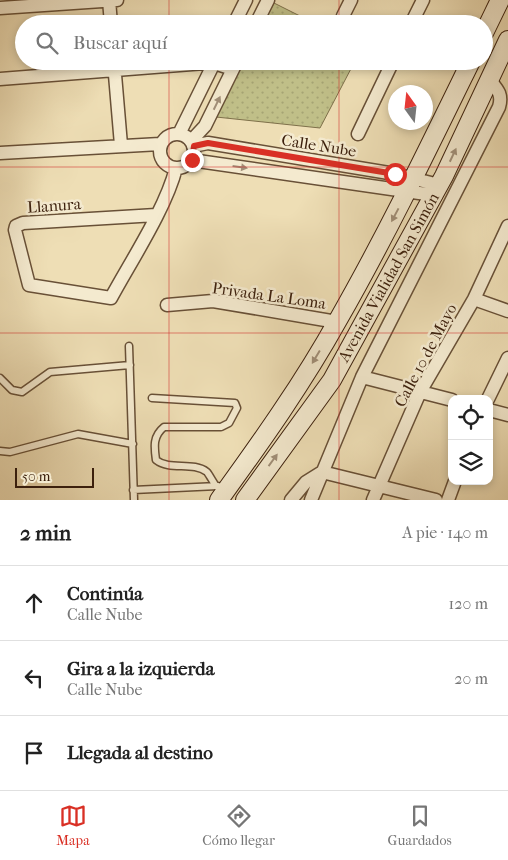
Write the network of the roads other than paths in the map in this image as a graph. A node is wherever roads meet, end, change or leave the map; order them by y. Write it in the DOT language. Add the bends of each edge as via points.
graph roads {
  1 [pos="110,0"];
  2 [pos="116,0"];
  3 [pos="246,0"];
  4 [pos="268,0"];
  5 [pos="351,0"];
  6 [pos="423,0"];
  7 [pos="500,0"];
  8 [pos="0,8"];
  9 [pos="111,15"];
  10 [pos="238,15"];
  11 [pos="260,15"];
  12 [pos="344,15"];
  13 [pos="416,15"];
  14 [pos="493,15"];
  15 [pos="508,40"];
  16 [pos="79,70"];
  17 [pos="114,70"];
  18 [pos="211,70"];
  19 [pos="233,70"];
  20 [pos="389,70"];
  21 [pos="467,70"];
  22 [pos="0,79"];
  23 [pos="489,79"];
  24 [pos="179,134"];
  25 [pos="358,134"];
  26 [pos="160,144"];
  27 [pos="192,144"];
  28 [pos="121,146"];
  29 [pos="0,153"];
  30 [pos="192,160"];
  31 [pos="176,168"];
  32 [pos="460,184"];
  33 [pos="411,185"];
  34 [pos="439,185"];
  35 [pos="156,215"];
  36 [pos="508,226"];
  37 [pos="474,298"];
  38 [pos="167,305"];
  39 [pos="508,311"];
  40 [pos="337,322"];
  41 [pos="130,346"];
  42 [pos="508,358"];
  43 [pos="130,365"];
  44 [pos="362,377"];
  45 [pos="0,378"];
  46 [pos="420,392"];
  47 [pos="490,395"];
  48 [pos="152,398"];
  49 [pos="448,399"];
  50 [pos="493,411"];
  51 [pos="508,415"];
  52 [pos="133,444"];
  53 [pos="0,451"];
  54 [pos="322,472"];
  55 [pos="380,485"];
  56 [pos="454,485"];
  57 [pos="133,490"];
  58 [pos="233,493"];
  59 [pos="134,500"];
  60 [pos="291,500"];
  61 [pos="311,500"];
  62 [pos="373,500"];
  63 [pos="436,500"];
  64 [pos="448,500"];
  1 -- 2 [label="street"];
  1 -- 8 [label="street"];
  1 -- 9 [label="street"];
  3 -- 10 [label="street"];
  4 -- 11 [label="street"];
  5 -- 12 [label="street"];
  6 -- 13 [label="street"];
  7 -- 14 [label="main road"];
  15 -- 23 [label="main road, Avenida Vialidad San Simón"];
  16 -- 22 [label="street"];
  17 -- 28 [label="street"];
  18 -- 24 [label="street"];
  27 -- 19 [label="street, one-way" via="205,126"];
  20 -- 25 [label="street"];
  21 -- 33 [label="main road, Avenida Vialidad San Simón"];
  23 -- 32 [label="street" via="502,99"];
  34 -- 23 [label="main road, Avenida Vialidad San Simón, one-way"];
  24 -- 26 [label="street" via="165,138"];
  24 -- 27 [label="street"];
  26 -- 28 [label="street"];
  26 -- 31 [label="street" via="164,163"];
  27 -- 30 [label="street"];
  27 -- 33 [label="street, Calle Nube" via="208,143"];
  28 -- 29 [label="street"];
  30 -- 31 [label="street" via="186,166"];
  30 -- 33 [label="street, Calle Nube, one-way"];
  31 -- 35 [label="street"];
  32 -- 34 [label="street, Calle Nube"];
  32 -- 44 [label="street"];
  33 -- 34 [label="street, Calle Nube"];
  33 -- 40 [label="main road, Avenida Vialidad San Simón, one-way"];
  58 -- 34 [label="main road, Avenida Vialidad San Simón, one-way" via="332,380"];
  35 -- 35 [label="street, Llanura" via="111,298 29,285 16,226"];
  36 -- 37 [label="street, Calle 10 de Mayo"];
  37 -- 39 [label="street"];
  37 -- 46 [label="street, Calle 10 de Mayo"];
  38 -- 40 [label="street, Privada La Loma" via="213,301"];
  40 -- 58 [label="main road, Avenida Vialidad San Simón, one-way"];
  41 -- 43 [label="lane"];
  42 -- 47 [label="street"];
  43 -- 45 [label="lane" via="50,372 22,392 12,390"];
  43 -- 52 [label="lane"];
  44 -- 46 [label="street"];
  44 -- 54 [label="street"];
  46 -- 49 [label="street"];
  46 -- 55 [label="street, Calle 10 de Mayo"];
  48 -- 58 [label="lane" via="234,403 237,408 229,423 221,427 164,427 156,434 154,446 156,460 163,465 199,469"];
  50 -- 51 [label="street"];
  52 -- 53 [label="lane" via="78,434 10,452"];
  52 -- 57 [label="lane"];
  54 -- 55 [label="street"];
  54 -- 60 [label="street" via="306,482"];
  54 -- 61 [label="street"];
  55 -- 62 [label="street, Calle 10 de Mayo"];
  55 -- 63 [label="street"];
  56 -- 64 [label="street"];
  57 -- 58 [label="lane"];
  57 -- 59 [label="lane"];
}
